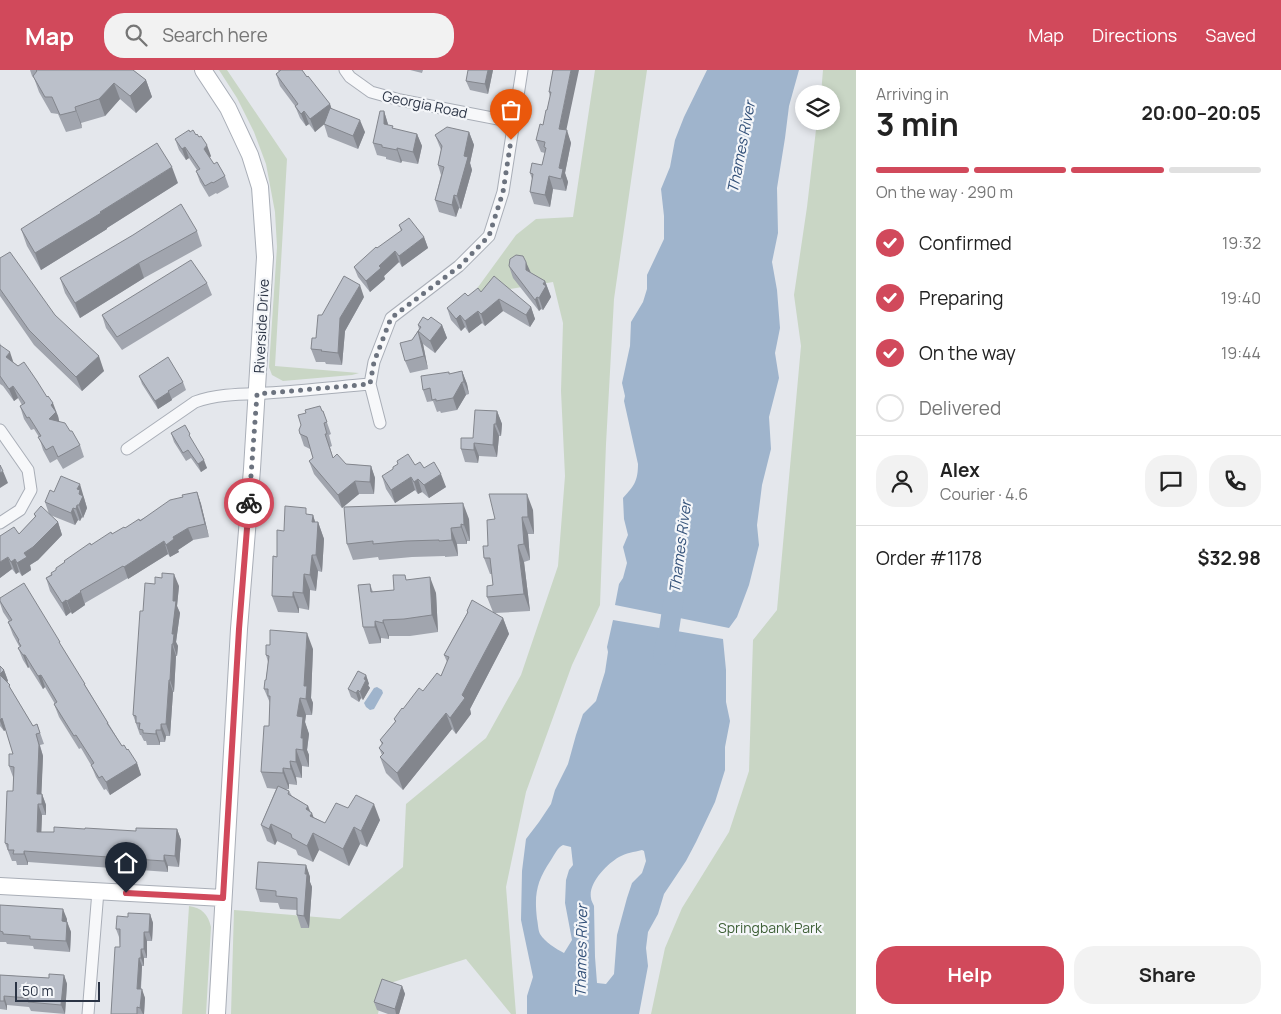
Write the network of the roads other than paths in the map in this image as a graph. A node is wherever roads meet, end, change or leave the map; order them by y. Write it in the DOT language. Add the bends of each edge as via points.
graph roads {
  1 [pos="203,70"];
  2 [pos="345,70"];
  3 [pos="522,70"];
  4 [pos="513,122"];
  5 [pos="370,384"];
  6 [pos="257,394"];
  7 [pos="380,423"];
  8 [pos="0,430"];
  9 [pos="127,448"];
  10 [pos="0,523"];
  11 [pos="0,886"];
  12 [pos="98,892"];
  13 [pos="223,898"];
  14 [pos="88,1014"];
  15 [pos="216,1014"];
  1 -- 6 [label="main road, Riverside Drive" via="228,108 250,155 260,187 265,257"];
  2 -- 4 [label="street, Georgia Road" via="371,92"];
  3 -- 4 [label="street"];
  4 -- 5 [label="street" via="503,192 489,236 460,266 391,318 374,362"];
  5 -- 6 [label="street"];
  5 -- 7 [label="street"];
  6 -- 9 [label="street" via="195,402"];
  6 -- 13 [label="main road, Riverside Drive"];
  8 -- 10 [label="street" via="28,470 31,490 20,510"];
  11 -- 12 [label="main road"];
  12 -- 13 [label="main road"];
  12 -- 14 [label="street"];
  13 -- 15 [label="main road, Riverside Drive"];
}
